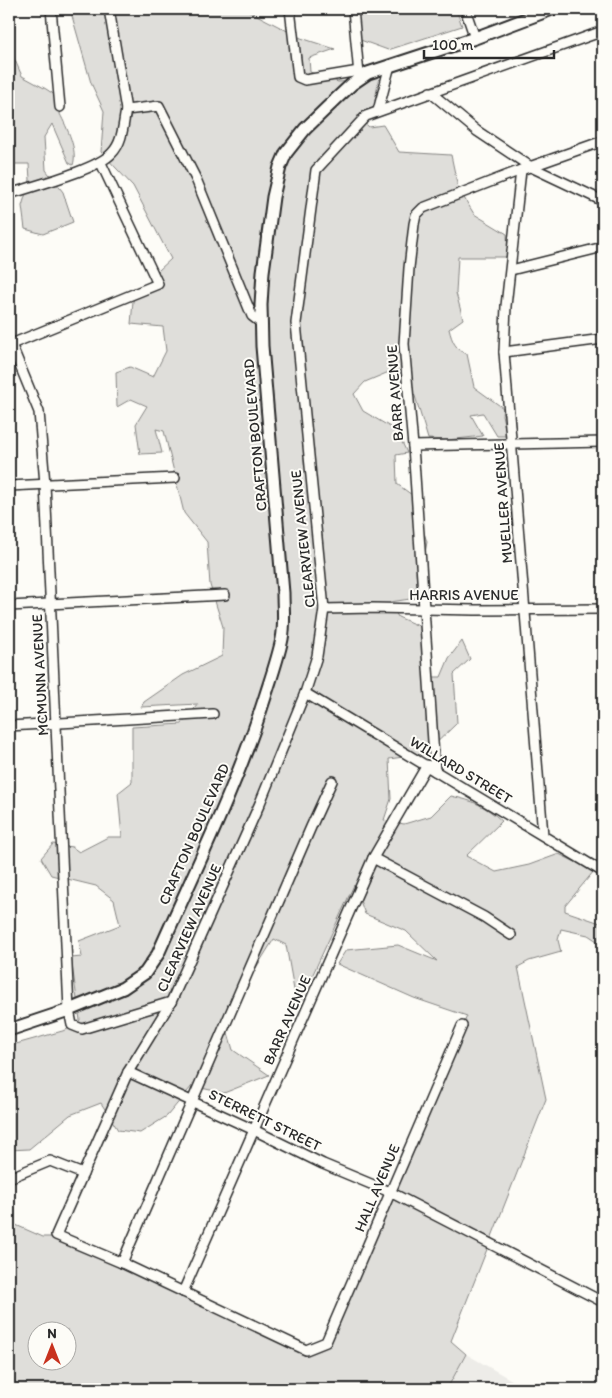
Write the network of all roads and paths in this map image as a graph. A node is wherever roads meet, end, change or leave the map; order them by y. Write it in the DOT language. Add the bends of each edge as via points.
graph roads {
  1 [pos="51,9"];
  2 [pos="109,9"];
  3 [pos="290,9"];
  4 [pos="353,9"];
  5 [pos="465,9"];
  6 [pos="552,9"];
  7 [pos="603,31"];
  8 [pos="475,38"];
  9 [pos="390,65"];
  10 [pos="359,74"];
  11 [pos="430,92"];
  12 [pos="60,107"];
  13 [pos="126,110"];
  14 [pos="378,110"];
  15 [pos="603,141"];
  16 [pos="101,163"];
  17 [pos="531,167"];
  18 [pos="521,170"];
  19 [pos="9,194"];
  20 [pos="603,201"];
  21 [pos="603,247"];
  22 [pos="511,270"];
  23 [pos="261,323"];
  24 [pos="603,339"];
  25 [pos="10,345"];
  26 [pos="504,352"];
  27 [pos="603,442"];
  28 [pos="512,445"];
  29 [pos="413,446"];
  30 [pos="175,478"];
  31 [pos="45,484"];
  32 [pos="9,486"];
  33 [pos="225,595"];
  34 [pos="50,604"];
  35 [pos="9,606"];
  36 [pos="324,608"];
  37 [pos="524,609"];
  38 [pos="603,609"];
  39 [pos="425,610"];
  40 [pos="305,693"];
  41 [pos="213,714"];
  42 [pos="56,723"];
  43 [pos="9,726"];
  44 [pos="427,765"];
  45 [pos="435,770"];
  46 [pos="332,781"];
  47 [pos="543,835"];
  48 [pos="373,858"];
  49 [pos="603,872"];
  50 [pos="510,935"];
  51 [pos="170,1002"];
  52 [pos="69,1010"];
  53 [pos="462,1026"];
  54 [pos="9,1030"];
  55 [pos="128,1072"];
  56 [pos="193,1101"];
  57 [pos="254,1130"];
  58 [pos="83,1174"];
  59 [pos="9,1178"];
  60 [pos="390,1192"];
  61 [pos="122,1263"];
  62 [pos="183,1292"];
  63 [pos="603,1302"];
  1 -- 12 [label="street"];
  2 -- 13 [label="street"];
  3 -- 10 [label="street" via="298,76 304,80"];
  4 -- 10 [label="street"];
  5 -- 8 [label="street"];
  6 -- 8 [label="main road, CRAFTON BOULEVARD"];
  7 -- 11 [label="street, CLEARVIEW AVENUE"];
  8 -- 9 [label="main road, CRAFTON BOULEVARD"];
  9 -- 10 [label="main road, CRAFTON BOULEVARD"];
  9 -- 14 [label="street"];
  10 -- 23 [label="main road, CRAFTON BOULEVARD" via="305,129 286,153 280,167 263,272"];
  11 -- 14 [label="street, CLEARVIEW AVENUE"];
  11 -- 17 [label="street" via="477,131"];
  13 -- 16 [label="street" via="121,138 114,152"];
  13 -- 23 [label="street" via="159,106 196,179 252,316"];
  14 -- 36 [label="street, CLEARVIEW AVENUE" via="366,116 316,170 296,312"];
  15 -- 17 [label="street, BARR AVENUE"];
  16 -- 19 [label="street"];
  16 -- 25 [label="street" via="158,284"];
  17 -- 18 [label="street, BARR AVENUE"];
  17 -- 20 [label="street"];
  18 -- 22 [label="street, MUELLER AVENUE"];
  18 -- 29 [label="street, BARR AVENUE" via="423,208 416,215 404,344"];
  21 -- 22 [label="street"];
  22 -- 26 [label="street, MUELLER AVENUE"];
  23 -- 52 [label="main road, CRAFTON BOULEVARD" via="283,593 282,638 245,756 158,954 144,973 123,988"];
  24 -- 26 [label="street"];
  25 -- 31 [label="street, MCMUNN AVENUE" via="39,412"];
  26 -- 28 [label="street, MUELLER AVENUE"];
  27 -- 28 [label="street"];
  28 -- 29 [label="street"];
  28 -- 37 [label="street, MUELLER AVENUE"];
  29 -- 39 [label="street, BARR AVENUE"];
  30 -- 31 [label="street"];
  31 -- 32 [label="street"];
  31 -- 34 [label="street, MCMUNN AVENUE"];
  33 -- 34 [label="street"];
  34 -- 35 [label="street"];
  34 -- 42 [label="street, MCMUNN AVENUE"];
  36 -- 39 [label="street, HARRIS AVENUE"];
  36 -- 40 [label="street, CLEARVIEW AVENUE" via="317,656"];
  37 -- 38 [label="street, HARRIS AVENUE"];
  37 -- 39 [label="street, HARRIS AVENUE"];
  37 -- 47 [label="street, MUELLER AVENUE"];
  39 -- 45 [label="street, BARR AVENUE"];
  40 -- 44 [label="street, WILLARD STREET"];
  40 -- 51 [label="street, CLEARVIEW AVENUE"];
  41 -- 42 [label="street"];
  42 -- 43 [label="street"];
  42 -- 52 [label="street, MCMUNN AVENUE"];
  44 -- 45 [label="street, WILLARD STREET"];
  44 -- 48 [label="street, BARR AVENUE"];
  45 -- 47 [label="street, WILLARD STREET"];
  46 -- 56 [label="street"];
  47 -- 49 [label="street, WILLARD STREET"];
  48 -- 50 [label="street" via="484,917"];
  48 -- 57 [label="street, BARR AVENUE"];
  51 -- 52 [label="street" via="82,1029 72,1025"];
  51 -- 55 [label="street, CLEARVIEW AVENUE"];
  52 -- 54 [label="main road, CRAFTON BOULEVARD"];
  53 -- 60 [label="street, HALL AVENUE"];
  55 -- 56 [label="street, STERRETT STREET"];
  55 -- 58 [label="street, CLEARVIEW AVENUE"];
  56 -- 57 [label="street, STERRETT STREET"];
  56 -- 61 [label="street"];
  57 -- 60 [label="street, STERRETT STREET"];
  57 -- 62 [label="street, BARR AVENUE"];
  58 -- 59 [label="street" via="50,1162"];
  58 -- 61 [label="street, CLEARVIEW AVENUE" via="56,1235"];
  60 -- 62 [label="street, HALL AVENUE" via="326,1342 306,1350"];
  60 -- 63 [label="street, STERRETT STREET"];
  61 -- 62 [label="street"];
}
